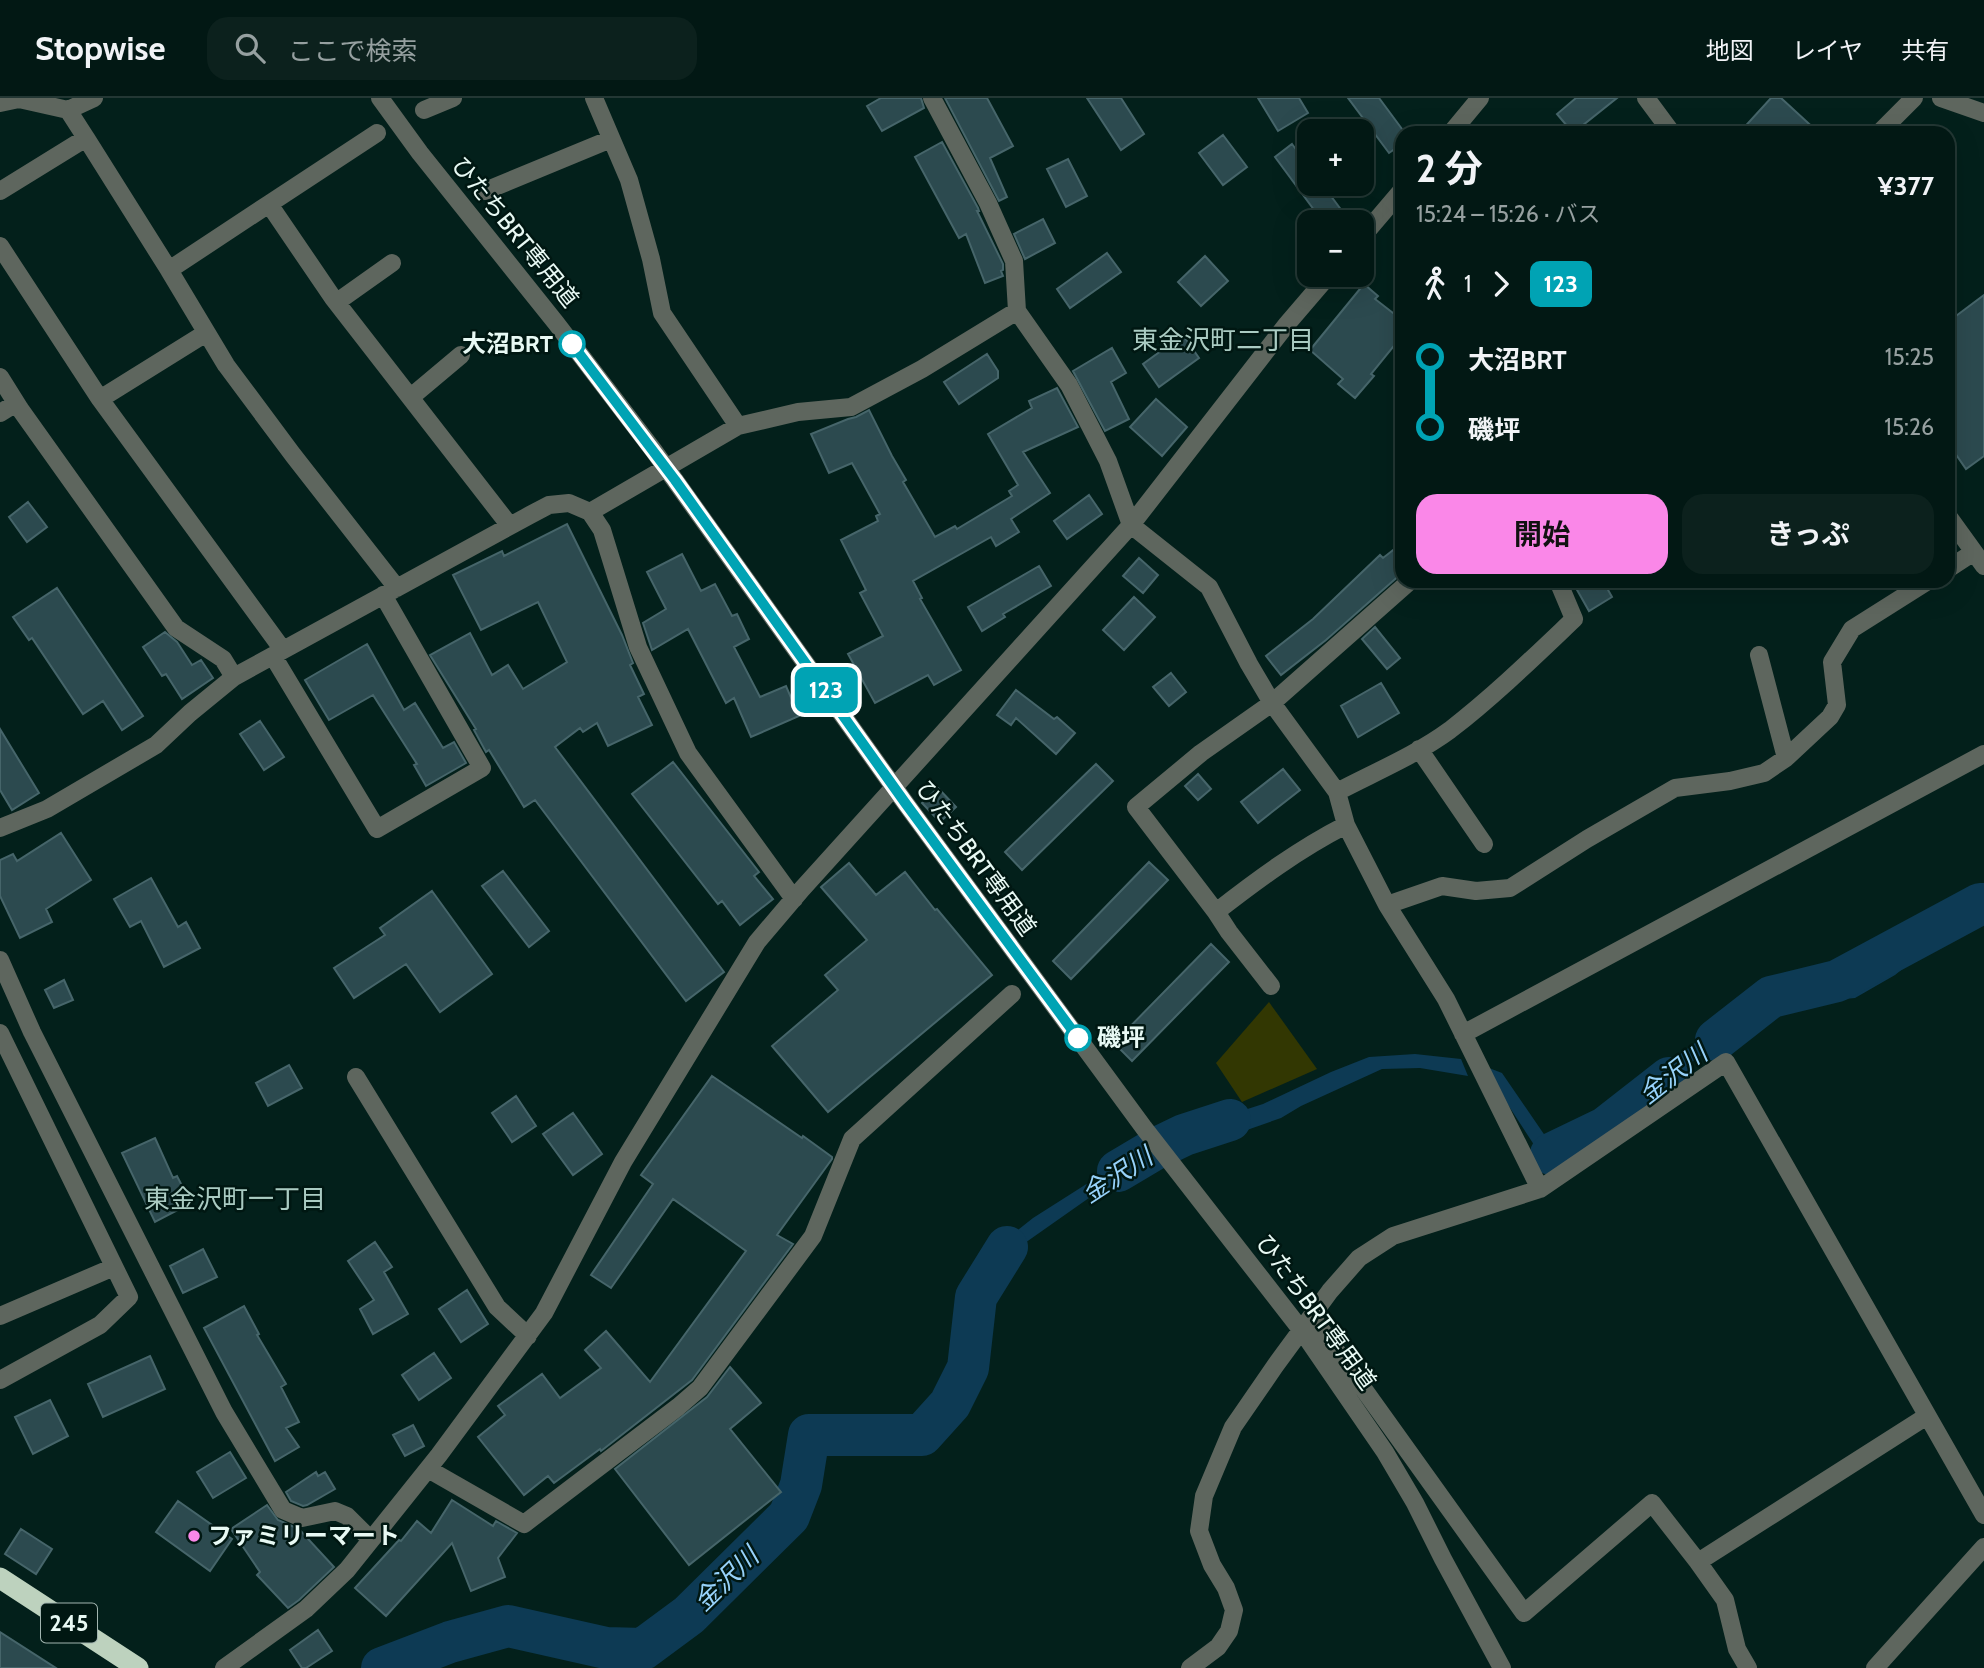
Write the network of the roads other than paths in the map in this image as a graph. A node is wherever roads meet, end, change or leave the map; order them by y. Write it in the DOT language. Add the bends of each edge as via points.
graph roads {
  1 [pos="94,98"];
  2 [pos="380,98"];
  3 [pos="453,98"];
  4 [pos="594,98"];
  5 [pos="932,98"];
  6 [pos="1480,98"];
  7 [pos="1646,98"];
  8 [pos="1914,98"];
  9 [pos="1941,98"];
  10 [pos="0,103"];
  11 [pos="68,110"];
  12 [pos="424,110"];
  13 [pos="1984,113"];
  14 [pos="1457,126"];
  15 [pos="1667,126"];
  16 [pos="1886,126"];
  17 [pos="377,133"];
  18 [pos="86,138"];
  19 [pos="611,139"];
  20 [pos="0,191"];
  21 [pos="485,191"];
  22 [pos="1395,198"];
  23 [pos="269,204"];
  24 [pos="1374,223"];
  25 [pos="0,246"];
  26 [pos="392,263"];
  27 [pos="169,270"];
  28 [pos="1319,287"];
  29 [pos="337,302"];
  30 [pos="1017,311"];
  31 [pos="206,333"];
  32 [pos="461,355"];
  33 [pos="0,377"];
  34 [pos="411,397"];
  35 [pos="100,398"];
  36 [pos="16,403"];
  37 [pos="0,413"];
  38 [pos="738,426"];
  39 [pos="665,467"];
  40 [pos="590,512"];
  41 [pos="1131,525"];
  42 [pos="510,526"];
  43 [pos="1955,526"];
  44 [pos="1979,559"];
  45 [pos="1955,567"];
  46 [pos="1402,588"];
  47 [pos="1561,588"];
  48 [pos="1917,588"];
  49 [pos="390,591"];
  50 [pos="278,653"];
  51 [pos="1759,655"];
  52 [pos="234,677"];
  53 [pos="1272,703"];
  54 [pos="1419,749"];
  55 [pos="1984,754"];
  56 [pos="1786,758"];
  57 [pos="894,788"];
  58 [pos="1337,792"];
  59 [pos="1,825"];
  60 [pos="1346,825"];
  61 [pos="1484,844"];
  62 [pos="794,899"];
  63 [pos="1387,905"];
  64 [pos="1216,912"];
  65 [pos="0,960"];
  66 [pos="1271,986"];
  67 [pos="1012,994"];
  68 [pos="0,1033"];
  69 [pos="1463,1034"];
  70 [pos="356,1077"];
  71 [pos="1540,1189"];
  72 [pos="114,1268"];
  73 [pos="0,1316"];
  74 [pos="1307,1324"];
  75 [pos="527,1336"];
  76 [pos="0,1380"];
  77 [pos="1927,1416"];
  78 [pos="428,1469"];
  79 [pos="1984,1516"];
  80 [pos="371,1539"];
  81 [pos="1984,1547"];
  82 [pos="1698,1562"];
  83 [pos="0,1578"];
  84 [pos="138,1668"];
  85 [pos="224,1668"];
  86 [pos="1189,1668"];
  87 [pos="1502,1668"];
  88 [pos="1748,1668"];
  89 [pos="1875,1668"];
  1 -- 11 [label="street"];
  2 -- 39 [label="street, ひたちBRT専用道"];
  3 -- 12 [label="street"];
  4 -- 19 [label="street"];
  5 -- 30 [label="street" via="1014,261"];
  6 -- 14 [label="street"];
  7 -- 15 [label="street"];
  8 -- 16 [label="street"];
  9 -- 13 [label="street"];
  10 -- 11 [label="street" via="19,99"];
  11 -- 18 [label="street"];
  17 -- 23 [label="street"];
  18 -- 20 [label="street"];
  18 -- 27 [label="street"];
  19 -- 21 [label="street"];
  19 -- 38 [label="street" via="629,180 662,313"];
  22 -- 24 [label="street"];
  23 -- 27 [label="street"];
  23 -- 29 [label="street"];
  25 -- 35 [label="street"];
  26 -- 29 [label="street"];
  27 -- 31 [label="street"];
  28 -- 41 [label="street"];
  29 -- 34 [label="street"];
  30 -- 38 [label="street" via="851,407 798,412"];
  30 -- 41 [label="street" via="1069,385 1108,461"];
  31 -- 35 [label="street"];
  31 -- 49 [label="street"];
  32 -- 34 [label="street"];
  33 -- 36 [label="street"];
  34 -- 42 [label="street"];
  35 -- 50 [label="street"];
  36 -- 37 [label="street"];
  36 -- 52 [label="street" via="176,628 223,659"];
  38 -- 39 [label="street"];
  39 -- 40 [label="street"];
  39 -- 57 [label="street, ひたちBRT専用道"];
  40 -- 42 [label="street" via="569,503 549,505"];
  40 -- 62 [label="street" via="602,530 638,647 688,753"];
  41 -- 53 [label="street" via="1209,587"];
  41 -- 57 [label="street"];
  42 -- 49 [label="street"];
  43 -- 44 [label="street"];
  44 -- 45 [label="street"];
  46 -- 53 [label="street"];
  47 -- 54 [label="street" via="1574,619 1526,666"];
  48 -- 56 [label="street" via="1852,629 1832,662 1837,705"];
  49 -- 50 [label="street"];
  49 -- 50 [label="street" via="482,768 377,829"];
  50 -- 52 [label="street"];
  51 -- 56 [label="street"];
  52 -- 59 [label="street" via="156,745 47,809"];
  53 -- 58 [label="street"];
  53 -- 64 [label="street" via="1136,807"];
  54 -- 58 [label="street"];
  54 -- 61 [label="street"];
  55 -- 69 [label="street"];
  56 -- 63 [label="street" via="1764,774 1675,788 1510,888 1476,891 1442,886"];
  57 -- 62 [label="street"];
  57 -- 74 [label="street, ひたちBRT専用道" via="1144,1128"];
  58 -- 60 [label="street"];
  60 -- 63 [label="street"];
  60 -- 64 [label="street" via="1314,841"];
  62 -- 75 [label="street" via="757,942 630,1150 544,1313"];
  63 -- 69 [label="street"];
  64 -- 66 [label="street"];
  65 -- 80 [label="street" via="224,1412 282,1510 302,1518 335,1511"];
  67 -- 78 [label="street" via="852,1139 813,1236 700,1388 678,1408 524,1524"];
  68 -- 72 [label="street"];
  69 -- 71 [label="street"];
  70 -- 75 [label="street" via="497,1307"];
  71 -- 74 [label="street" via="1393,1236 1359,1258"];
  71 -- 77 [label="street" via="1726,1062"];
  72 -- 73 [label="street"];
  72 -- 76 [label="street" via="129,1297 100,1325"];
  74 -- 82 [label="street" via="1524,1613 1652,1503"];
  74 -- 86 [label="street" via="1233,1427 1204,1496 1199,1531 1234,1610 1230,1631 1218,1647"];
  74 -- 87 [label="street, ひたちBRT専用道" via="1409,1492"];
  75 -- 78 [label="street"];
  77 -- 79 [label="street"];
  77 -- 82 [label="street"];
  78 -- 80 [label="street"];
  80 -- 85 [label="street" via="306,1609"];
  81 -- 89 [label="street"];
  82 -- 88 [label="street" via="1725,1600 1737,1649"];
  83 -- 84 [label="highway, 245"];
}
